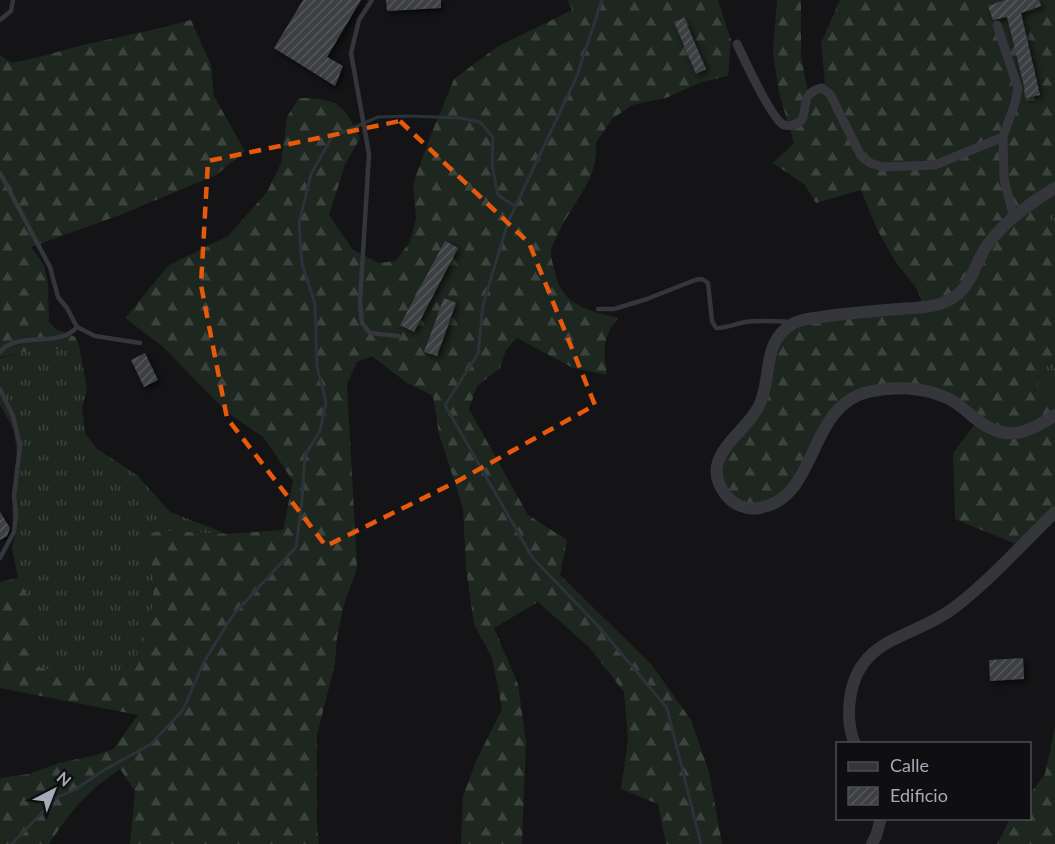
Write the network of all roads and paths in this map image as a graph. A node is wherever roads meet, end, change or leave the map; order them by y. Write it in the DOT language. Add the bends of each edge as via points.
graph roads {
  1 [pos="13,0"];
  2 [pos="372,0"];
  3 [pos="0,20"];
  4 [pos="997,25"];
  5 [pos="737,44"];
  6 [pos="1003,137"];
  7 [pos="0,173"];
  8 [pos="1055,188"];
  9 [pos="1014,218"];
  10 [pos="598,309"];
  11 [pos="795,322"];
  12 [pos="77,327"];
  13 [pos="398,336"];
  14 [pos="140,344"];
  15 [pos="0,352"];
  16 [pos="0,389"];
  17 [pos="1055,415"];
  18 [pos="1055,512"];
  19 [pos="0,558"];
  20 [pos="854,742"];
  21 [pos="880,820"];
  22 [pos="872,844"];
  1 -- 3 [label="lane" via="11,11"];
  2 -- 13 [label="lane" via="359,20 351,53 369,154 360,302 362,323 370,333"];
  4 -- 6 [label="street" via="1018,88"];
  5 -- 6 [label="street" via="773,115 783,124 793,126 802,120 807,96 822,88 830,94 861,156 870,163 935,165"];
  6 -- 9 [label="street" via="1004,179"];
  7 -- 12 [label="lane" via="50,267 58,297"];
  8 -- 9 [label="street"];
  9 -- 11 [label="street" via="988,243 966,287 944,303"];
  10 -- 11 [label="lane" via="614,309 702,279 708,284 716,328 768,320"];
  11 -- 17 [label="street" via="771,351 765,390 755,415 727,444 718,461 723,491 740,507 761,508 782,498 803,473 824,427 837,410 850,398 867,392 926,390 947,398 994,431 1007,434 1021,433"];
  12 -- 14 [label="lane" via="94,336"];
  12 -- 15 [label="lane" via="55,337 11,343"];
  16 -- 19 [label="lane" via="13,416 20,446 14,532"];
  18 -- 20 [label="street" via="950,610 882,644 869,656 851,688 849,723"];
  21 -- 22 [label="street"];
}
